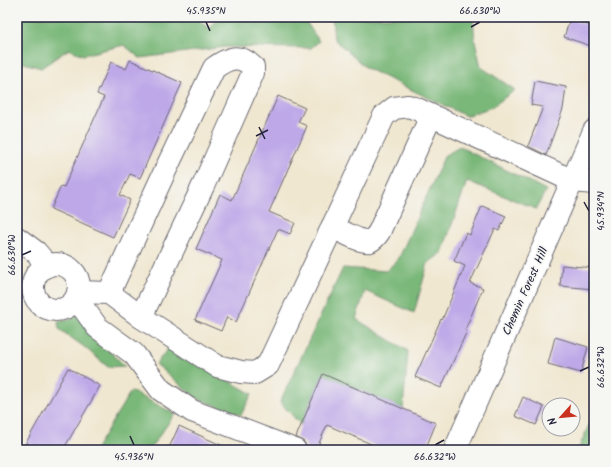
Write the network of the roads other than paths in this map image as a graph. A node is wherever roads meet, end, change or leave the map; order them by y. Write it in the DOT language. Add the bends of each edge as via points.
graph roads {
  1 [pos="431,116"];
  2 [pos="594,131"];
  3 [pos="573,181"];
  4 [pos="594,183"];
  5 [pos="332,227"];
  6 [pos="17,238"];
  7 [pos="48,266"];
  8 [pos="109,293"];
  9 [pos="77,295"];
  10 [pos="141,317"];
  11 [pos="295,450"];
  12 [pos="455,450"];
  1 -- 3 [label="street"];
  1 -- 5 [label="street" via="408,106 394,108 384,116"];
  1 -- 5 [label="street" via="374,238 369,241 362,240"];
  2 -- 3 [label="street, Chemin Forest Hill"];
  3 -- 4 [label="street"];
  3 -- 12 [label="street, Chemin Forest Hill"];
  5 -- 10 [label="street" via="268,365 255,373 217,366"];
  6 -- 7 [label="street" via="36,252"];
  7 -- 9 [label="street" via="58,264 72,271 79,285"];
  7 -- 9 [label="street" via="37,274 34,281 33,289 40,303 59,310 72,304"];
  8 -- 9 [label="street"];
  8 -- 10 [label="street"];
  8 -- 10 [label="street" via="214,68 230,59 248,61 253,67 252,73 204,184"];
  9 -- 11 [label="street" via="97,327 134,354 161,390 192,411"];
}
